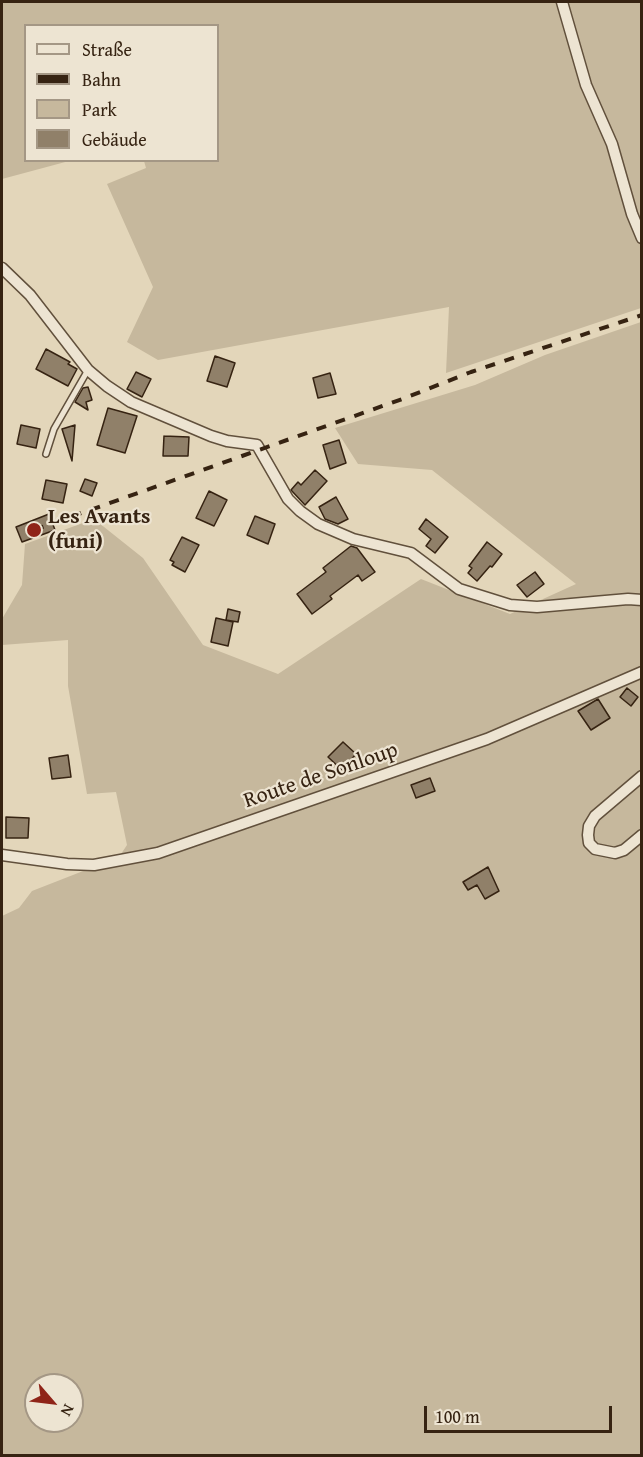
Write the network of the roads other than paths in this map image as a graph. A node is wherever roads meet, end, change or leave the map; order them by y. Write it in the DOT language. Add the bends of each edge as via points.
graph roads {
  1 [pos="562,2"];
  2 [pos="642,238"];
  3 [pos="2,268"];
  4 [pos="88,370"];
  5 [pos="46,454"];
  6 [pos="642,600"];
  7 [pos="642,672"];
  8 [pos="642,776"];
  9 [pos="642,835"];
  10 [pos="2,855"];
  1 -- 2 [label="street" via="586,86 612,144"];
  3 -- 4 [label="street" via="30,296"];
  4 -- 5 [label="lane" via="54,429"];
  4 -- 6 [label="street" via="131,402 211,436 257,444 283,492 310,519 353,539 411,553 467,592 522,607"];
  7 -- 10 [label="street, Route de Sonloup" via="487,738 158,853 94,865"];
  8 -- 9 [label="street" via="595,816 588,835 595,849 615,853"];
}
